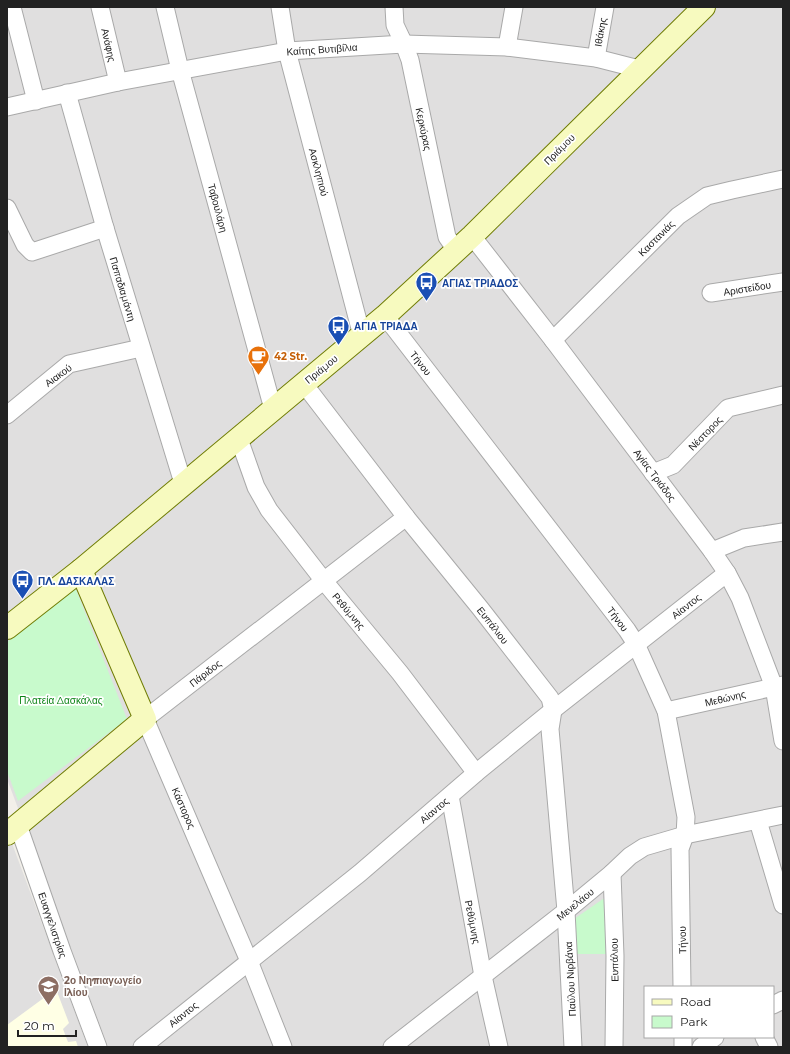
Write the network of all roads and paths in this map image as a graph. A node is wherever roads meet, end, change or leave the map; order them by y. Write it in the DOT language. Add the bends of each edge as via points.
graph roads {
  1 [pos="12,7"];
  2 [pos="100,7"];
  3 [pos="165,7"];
  4 [pos="280,7"];
  5 [pos="394,7"];
  6 [pos="514,7"];
  7 [pos="605,7"];
  8 [pos="704,7"];
  9 [pos="404,44"];
  10 [pos="507,47"];
  11 [pos="287,51"];
  12 [pos="596,58"];
  13 [pos="180,70"];
  14 [pos="639,70"];
  15 [pos="118,82"];
  16 [pos="67,93"];
  17 [pos="36,101"];
  18 [pos="7,107"];
  19 [pos="783,179"];
  20 [pos="7,208"];
  21 [pos="105,228"];
  22 [pos="472,236"];
  23 [pos="456,250"];
  24 [pos="783,282"];
  25 [pos="711,294"];
  26 [pos="385,316"];
  27 [pos="362,336"];
  28 [pos="553,340"];
  29 [pos="141,348"];
  30 [pos="304,384"];
  31 [pos="783,395"];
  32 [pos="273,409"];
  33 [pos="7,416"];
  34 [pos="239,439"];
  35 [pos="653,473"];
  36 [pos="183,483"];
  37 [pos="406,517"];
  38 [pos="783,532"];
  39 [pos="712,551"];
  40 [pos="81,570"];
  41 [pos="727,573"];
  42 [pos="324,581"];
  43 [pos="7,628"];
  44 [pos="636,644"];
  45 [pos="779,686"];
  46 [pos="553,710"];
  47 [pos="666,712"];
  48 [pos="145,719"];
  49 [pos="783,741"];
  50 [pos="476,773"];
  51 [pos="450,796"];
  52 [pos="783,815"];
  53 [pos="758,821"];
  54 [pos="13,830"];
  55 [pos="685,835"];
  56 [pos="612,873"];
  57 [pos="783,905"];
  58 [pos="566,911"];
  59 [pos="249,961"];
  60 [pos="483,976"];
  61 [pos="682,986"];
  62 [pos="783,1000"];
  63 [pos="774,1004"];
  64 [pos="714,1038"];
  65 [pos="764,1038"];
  66 [pos="98,1047"];
  67 [pos="142,1047"];
  68 [pos="283,1047"];
  69 [pos="392,1047"];
  70 [pos="499,1047"];
  71 [pos="573,1047"];
  72 [pos="614,1047"];
  73 [pos="701,1047"];
  74 [pos="769,1047"];
  1 -- 17 [label="street"];
  2 -- 15 [label="street, Ανάφης"];
  3 -- 13 [label="street, Ταβουλάρη"];
  4 -- 11 [label="street, Ασκληπιού"];
  5 -- 9 [label="street, Κερκύρας" via="395,25"];
  6 -- 10 [label="street"];
  7 -- 12 [label="street, Ιθάκης"];
  8 -- 14 [label="street, Πριάμου"];
  9 -- 10 [label="street, Καίτης Βυτιβίλια"];
  9 -- 11 [label="street, Καίτης Βυτιβίλια"];
  9 -- 23 [label="street, Κερκύρας" via="410,60 447,237"];
  10 -- 12 [label="street, Καίτης Βυτιβίλια"];
  11 -- 13 [label="street, Καίτης Βυτιβίλια"];
  11 -- 27 [label="street, Ασκληπιού"];
  12 -- 14 [label="street, Καίτης Βυτιβίλια"];
  13 -- 15 [label="street, Καίτης Βυτιβίλια"];
  13 -- 32 [label="street, Ταβουλάρη"];
  14 -- 22 [label="street, Πριάμου"];
  15 -- 16 [label="street, Καίτης Βυτιβίλια"];
  16 -- 17 [label="street, Καίτης Βυτιβίλια"];
  16 -- 21 [label="street, Παπαδιαμάντη"];
  17 -- 18 [label="street, Καίτης Βυτιβίλια"];
  19 -- 28 [label="street, Καστανιάς" via="707,196 678,216"];
  20 -- 21 [label="street" via="25,245 32,252"];
  21 -- 29 [label="street, Παπαδιαμάντη"];
  22 -- 23 [label="street, Πριάμου"];
  22 -- 28 [label="street, Αγίας Τριάδος"];
  23 -- 26 [label="street, Πριάμου"];
  24 -- 25 [label="street, Αριστείδου"];
  26 -- 27 [label="street, Πριάμου"];
  26 -- 44 [label="street, Τήνου"];
  27 -- 30 [label="street, Πριάμου"];
  28 -- 35 [label="street, Αγίας Τριάδος"];
  29 -- 33 [label="street, Αιακού" via="69,364"];
  29 -- 36 [label="street, Παπαδιαμάντη"];
  30 -- 32 [label="street, Πριάμου"];
  30 -- 37 [label="street, Ευπάλιου"];
  31 -- 35 [label="street, Νέστορος" via="728,408 672,465"];
  32 -- 34 [label="street, Πριάμου"];
  34 -- 36 [label="street, Πριάμου"];
  34 -- 42 [label="street, Ρεθύμνης" via="256,487 269,510"];
  35 -- 39 [label="street, Αγίας Τριάδος"];
  36 -- 40 [label="street, Πριάμου"];
  37 -- 42 [label="street, Πάριδος"];
  37 -- 46 [label="street, Ευπάλιου" via="550,698"];
  38 -- 39 [label="street" via="744,538"];
  39 -- 41 [label="street, Αγίας Τριάδος"];
  40 -- 43 [label="street, Πριάμου"];
  40 -- 48 [label="street, Κάστορος"];
  41 -- 44 [label="street, Αίαντος"];
  41 -- 45 [label="street, Αγίας Τριάδος"];
  42 -- 48 [label="street, Πάριδος"];
  42 -- 50 [label="street, Ρεθύμνης" via="400,672"];
  44 -- 46 [label="street, Αίαντος"];
  44 -- 47 [label="street, Τήνου"];
  45 -- 47 [label="street, Μεθώνης"];
  45 -- 49 [label="street, Αγίας Τριάδος"];
  46 -- 50 [label="street, Αίαντος"];
  46 -- 58 [label="street" via="550,729"];
  47 -- 55 [label="street, Τήνου" via="686,817"];
  48 -- 54 [label="street, Πάριδος"];
  48 -- 59 [label="street, Κάστορος"];
  50 -- 51 [label="street, Αίαντος"];
  51 -- 59 [label="street, Αίαντος" via="360,873"];
  51 -- 60 [label="street, Ρεθύμνης"];
  52 -- 53 [label="street, Μενελάου"];
  53 -- 55 [label="street, Μενελάου"];
  53 -- 57 [label="street"];
  54 -- 66 [label="street, Ευαγγελιστρίας"];
  55 -- 56 [label="street, Μενελάου" via="644,847"];
  55 -- 61 [label="street, Τήνου" via="680,849"];
  56 -- 58 [label="street, Μενελάου"];
  56 -- 72 [label="street, Ευπάλιου" via="615,956"];
  58 -- 60 [label="street, Μενελάου"];
  58 -- 71 [label="street, Παύλου Νιρβάνα"];
  59 -- 67 [label="street, Αίαντος"];
  59 -- 68 [label="street, Κάστορος"];
  60 -- 69 [label="street, Μενελάου"];
  60 -- 70 [label="street, Ρεθύμνης"];
  62 -- 63 [label="street"];
  64 -- 73 [label="street"];
  65 -- 74 [label="street"];
}
